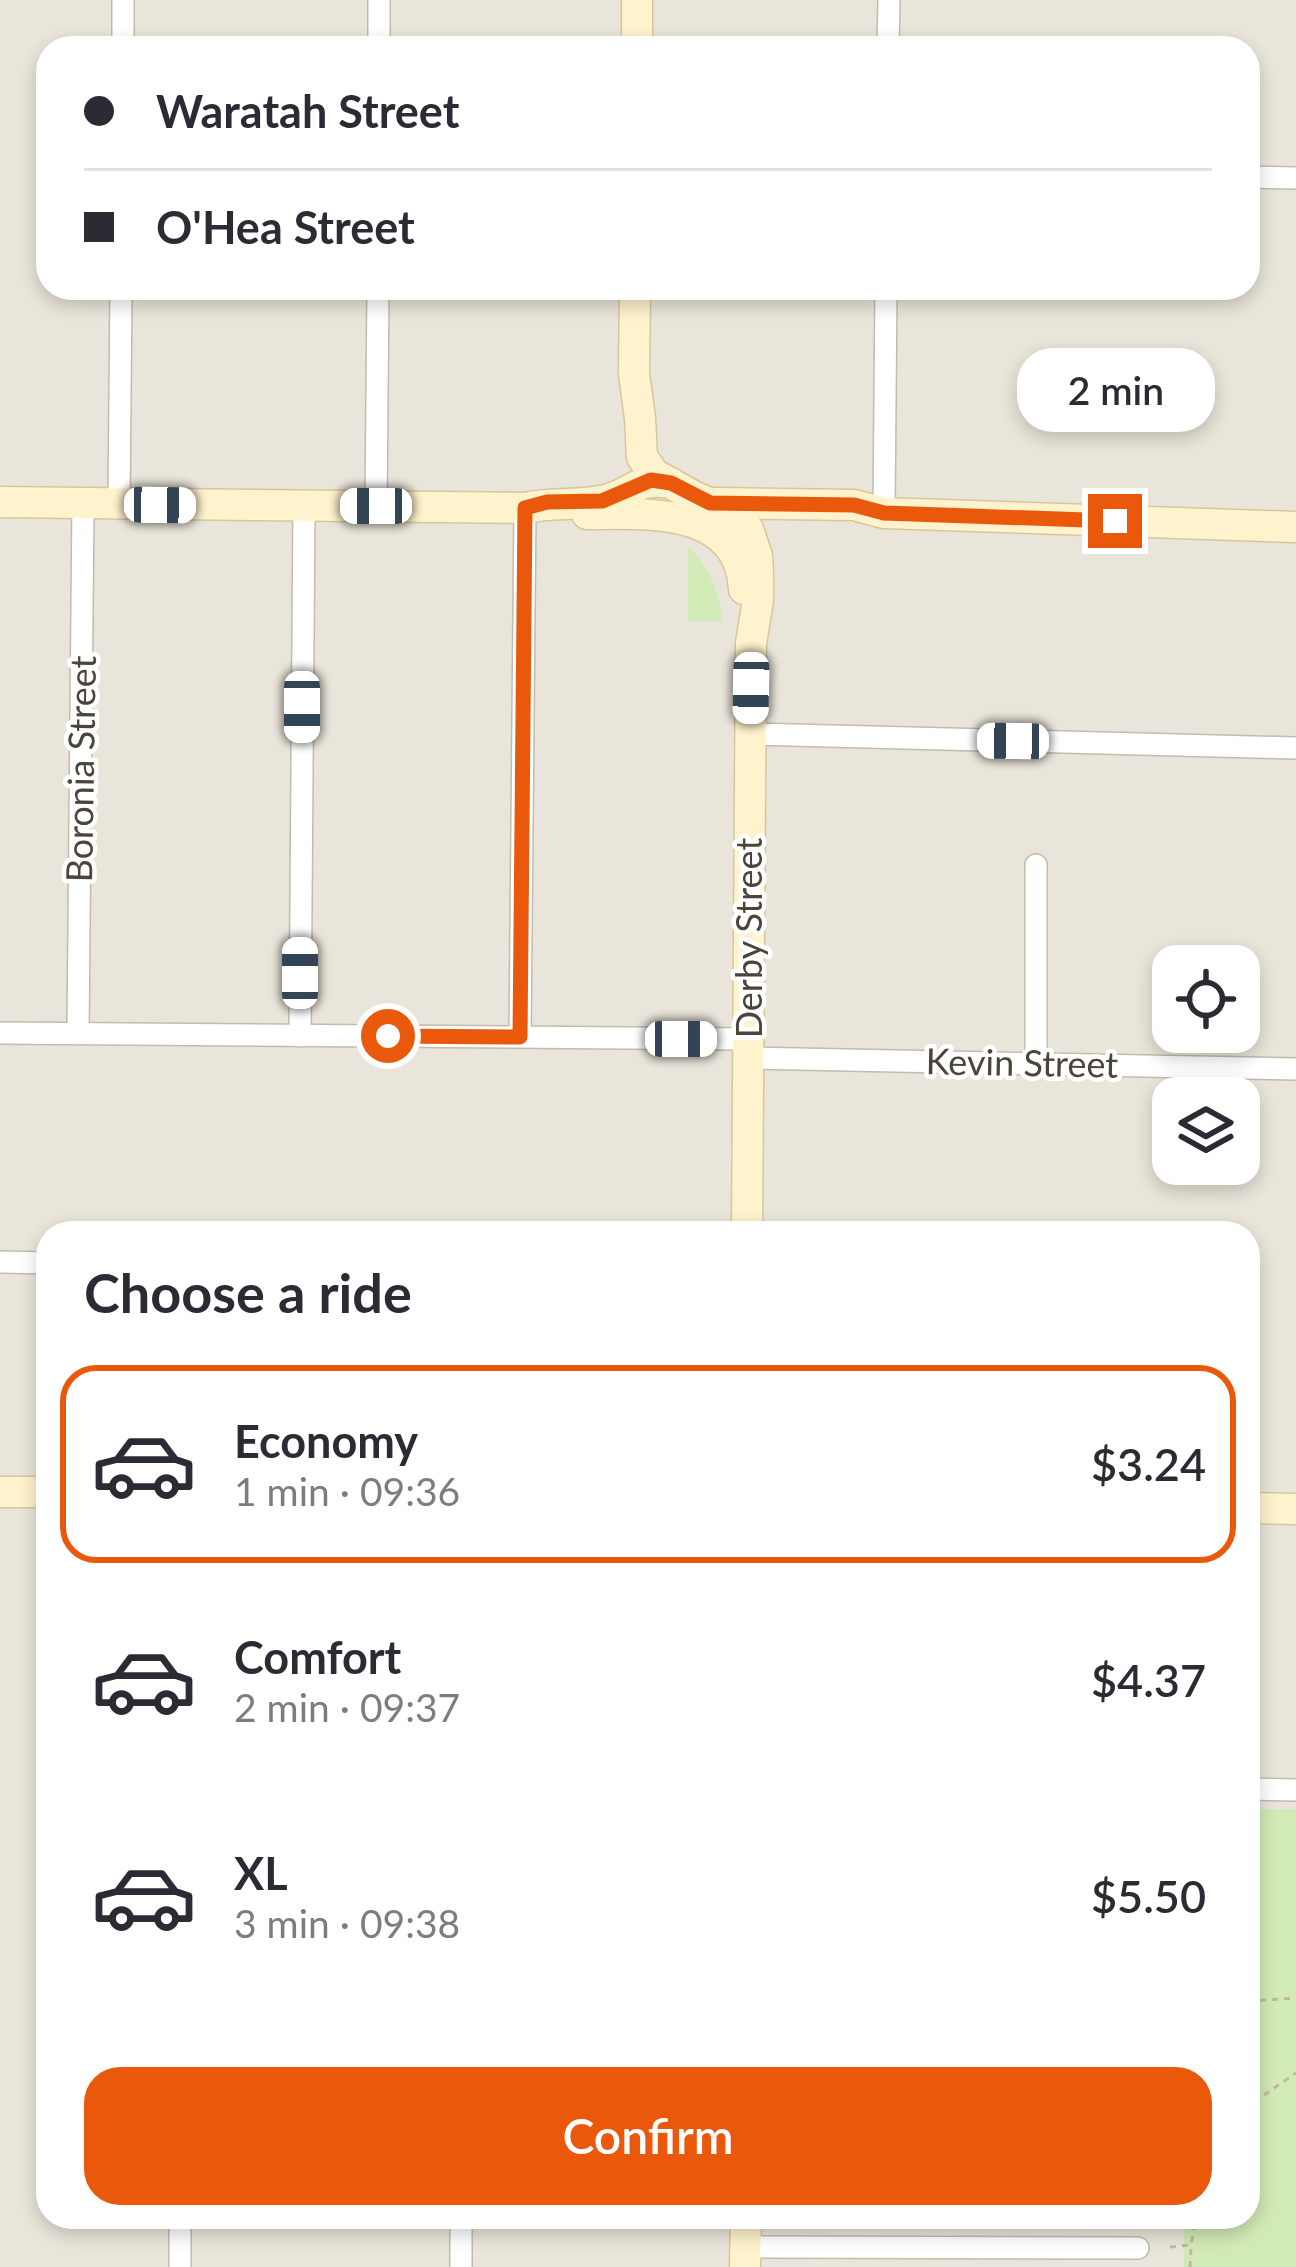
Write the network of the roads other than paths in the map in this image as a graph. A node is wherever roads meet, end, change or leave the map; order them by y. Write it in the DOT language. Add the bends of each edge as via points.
graph roads {
  1 [pos="123,0"];
  2 [pos="380,0"];
  3 [pos="637,0"];
  4 [pos="889,0"];
  5 [pos="123,36"];
  6 [pos="379,36"];
  7 [pos="637,36"];
  8 [pos="888,36"];
  9 [pos="1260,176"];
  10 [pos="1296,178"];
  11 [pos="121,300"];
  12 [pos="378,300"];
  13 [pos="635,300"];
  14 [pos="886,300"];
  15 [pos="634,374"];
  16 [pos="635,485"];
  17 [pos="669,499"];
  18 [pos="0,502"];
  19 [pos="83,503"];
  20 [pos="119,504"];
  21 [pos="304,506"];
  22 [pos="376,506"];
  23 [pos="525,508"];
  24 [pos="884,513"];
  25 [pos="706,514"];
  26 [pos="1296,527"];
  27 [pos="748,530"];
  28 [pos="751,643"];
  29 [pos="750,734"];
  30 [pos="1296,748"];
  31 [pos="1036,865"];
  32 [pos="0,1034"];
  33 [pos="78,1034"];
  34 [pos="299,1036"];
  35 [pos="520,1037"];
  36 [pos="748,1048"];
  37 [pos="1036,1063"];
  38 [pos="1296,1069"];
  39 [pos="747,1221"];
  40 [pos="0,1262"];
  41 [pos="36,1263"];
  42 [pos="0,1492"];
  43 [pos="36,1492"];
  44 [pos="1260,1508"];
  45 [pos="1296,1509"];
  46 [pos="1260,1789"];
  47 [pos="1296,1790"];
  48 [pos="180,2229"];
  49 [pos="461,2229"];
  50 [pos="745,2244"];
  51 [pos="1138,2248"];
  52 [pos="180,2267"];
  53 [pos="461,2267"];
  1 -- 5 [label="street"];
  2 -- 6 [label="street"];
  3 -- 7 [label="street"];
  4 -- 8 [label="street"];
  9 -- 10 [label="street"];
  11 -- 20 [label="street"];
  12 -- 22 [label="street"];
  13 -- 15 [label="street"];
  14 -- 24 [label="street"];
  15 -- 16 [label="street" via="625,418"];
  15 -- 17 [label="street" via="642,457"];
  16 -- 17 [label="street" via="651,480"];
  16 -- 23 [label="street" via="602,501"];
  17 -- 23 [label="street" via="546,514"];
  17 -- 25 [label="street"];
  18 -- 19 [label="street"];
  19 -- 20 [label="street"];
  19 -- 33 [label="street, Boronia Street"];
  20 -- 21 [label="street"];
  21 -- 22 [label="street"];
  21 -- 34 [label="street"];
  22 -- 23 [label="street"];
  23 -- 35 [label="street"];
  24 -- 25 [label="street" via="854,505"];
  24 -- 26 [label="street"];
  24 -- 27 [label="street" via="784,517"];
  25 -- 27 [label="street" via="721,535"];
  25 -- 28 [label="street, Derby Street" via="740,564"];
  27 -- 28 [label="street, Derby Street" via="758,572"];
  28 -- 29 [label="street, Derby Street"];
  29 -- 30 [label="street"];
  29 -- 36 [label="street, Derby Street"];
  31 -- 37 [label="street"];
  32 -- 33 [label="street, Kevin Street"];
  33 -- 34 [label="street, Kevin Street"];
  34 -- 35 [label="street, Kevin Street"];
  35 -- 36 [label="street, Kevin Street"];
  36 -- 37 [label="street, Kevin Street"];
  36 -- 39 [label="street, Derby Street"];
  37 -- 38 [label="street, Kevin Street"];
  40 -- 41 [label="street"];
  42 -- 43 [label="street"];
  44 -- 45 [label="street"];
  46 -- 47 [label="street"];
  48 -- 52 [label="street"];
  49 -- 53 [label="street"];
  50 -- 51 [label="street"];
}
